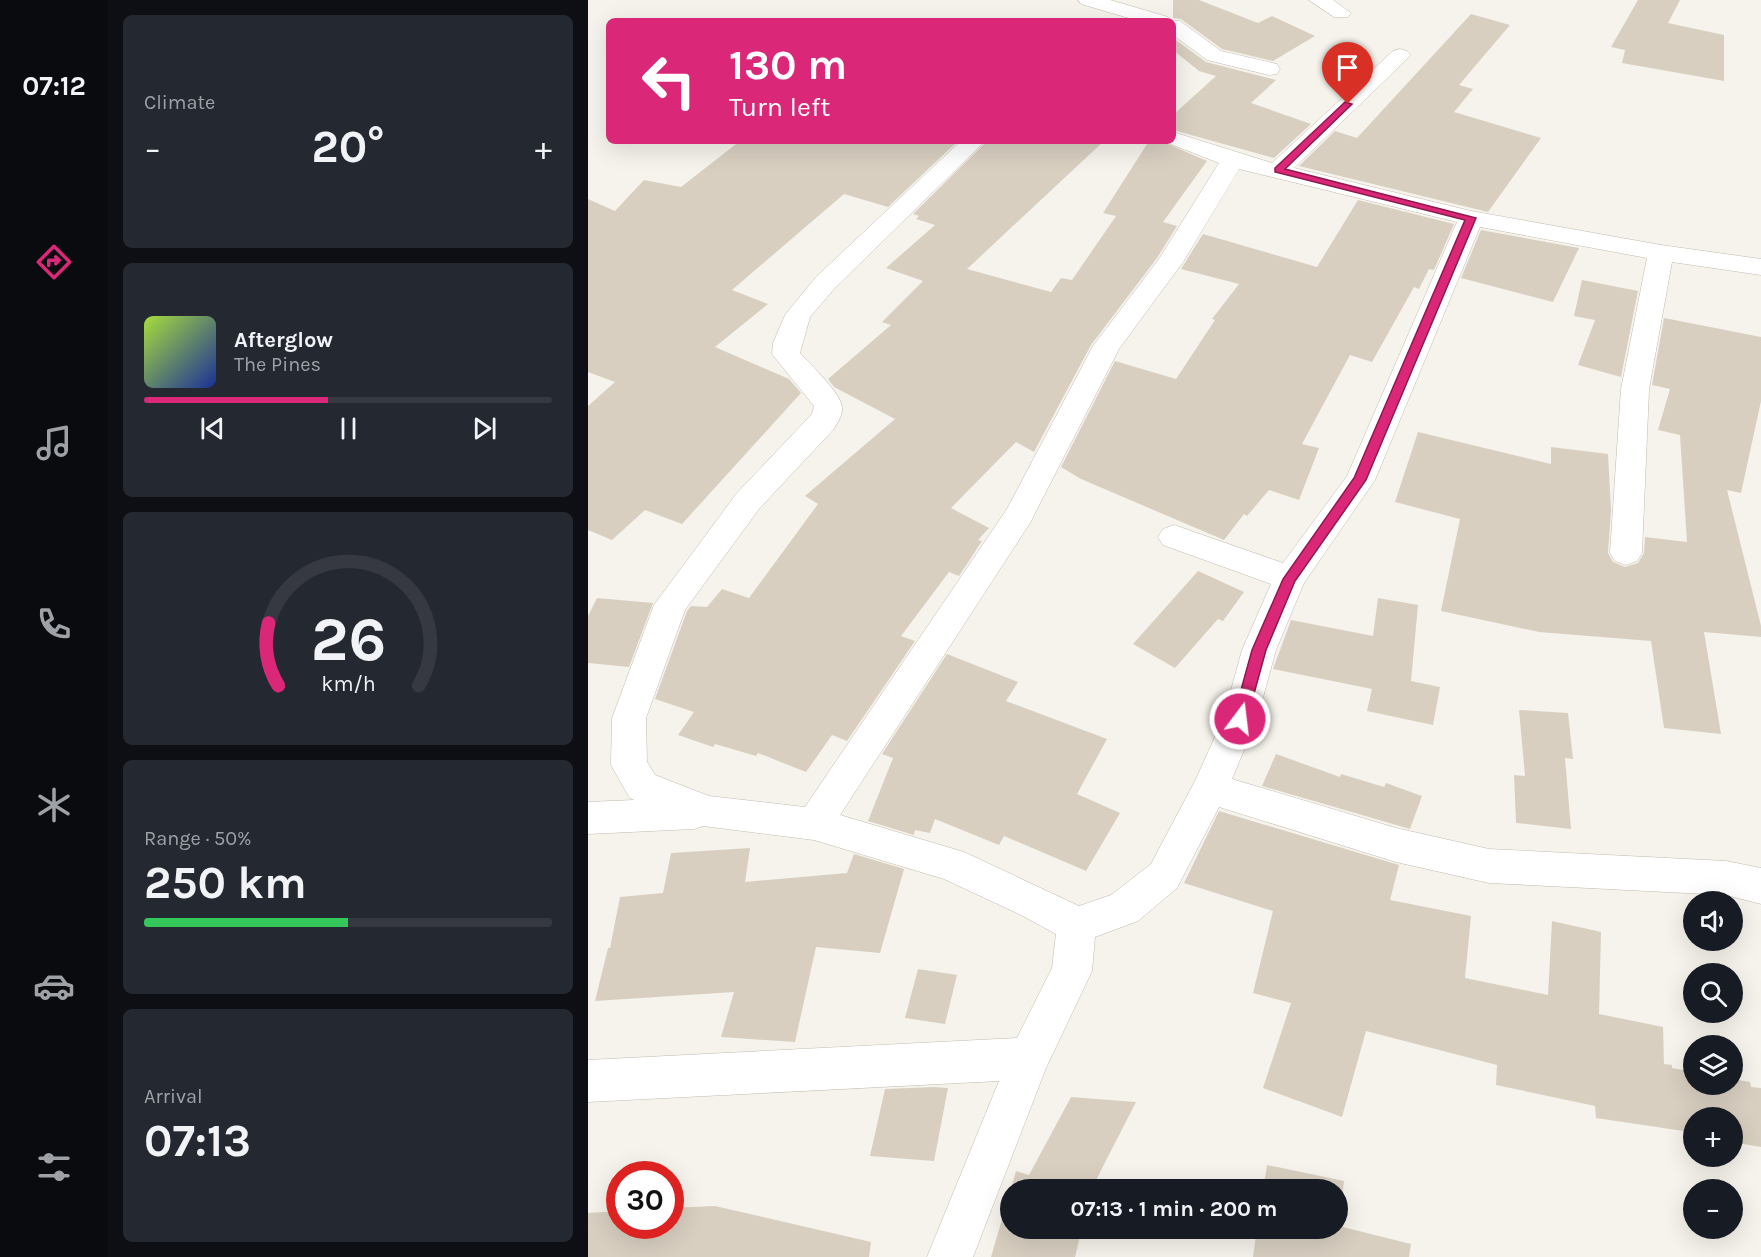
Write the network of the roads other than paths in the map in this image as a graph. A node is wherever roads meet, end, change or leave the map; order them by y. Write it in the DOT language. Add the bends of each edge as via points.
graph roads {
  1 [pos="1088,0"];
  2 [pos="1160,0"];
  3 [pos="1319,0"];
  4 [pos="1341,13"];
  5 [pos="1128,18"];
  6 [pos="1176,27"];
  7 [pos="1400,55"];
  8 [pos="1269,69"];
  9 [pos="1176,140"];
  10 [pos="971,144"];
  11 [pos="1233,160"];
  12 [pos="1278,170"];
  13 [pos="1471,218"];
  14 [pos="1661,253"];
  15 [pos="1761,267"];
  16 [pos="1174,537"];
  17 [pos="1626,553"];
  18 [pos="1290,579"];
  19 [pos="1210,788"];
  20 [pos="709,812"];
  21 [pos="588,818"];
  22 [pos="814,824"];
  23 [pos="1761,886"];
  24 [pos="1077,925"];
  25 [pos="1029,1058"];
  26 [pos="588,1081"];
  27 [pos="950,1257"];
  1 -- 5 [label="street"];
  2 -- 5 [label="street"];
  3 -- 4 [label="street"];
  6 -- 8 [label="street" via="1214,56"];
  7 -- 12 [label="street"];
  9 -- 11 [label="street"];
  10 -- 20 [label="street" via="825,283 798,315 786,354 827,402 823,423 748,501 698,565 666,615 629,717 629,765 642,786"];
  11 -- 12 [label="street"];
  11 -- 22 [label="street" via="1170,262 1107,346 1019,515"];
  12 -- 13 [label="street"];
  13 -- 14 [label="street"];
  13 -- 18 [label="street" via="1360,480"];
  14 -- 15 [label="street"];
  14 -- 17 [label="street" via="1635,389"];
  16 -- 18 [label="street"];
  18 -- 19 [label="street" via="1259,650 1240,719"];
  19 -- 23 [label="street" via="1396,845 1489,867 1726,879"];
  19 -- 24 [label="street" via="1164,876 1124,908"];
  20 -- 21 [label="street"];
  20 -- 22 [label="street"];
  22 -- 24 [label="street" via="951,864"];
  24 -- 25 [label="street" via="1072,971"];
  25 -- 26 [label="street"];
  25 -- 27 [label="street"];
}
